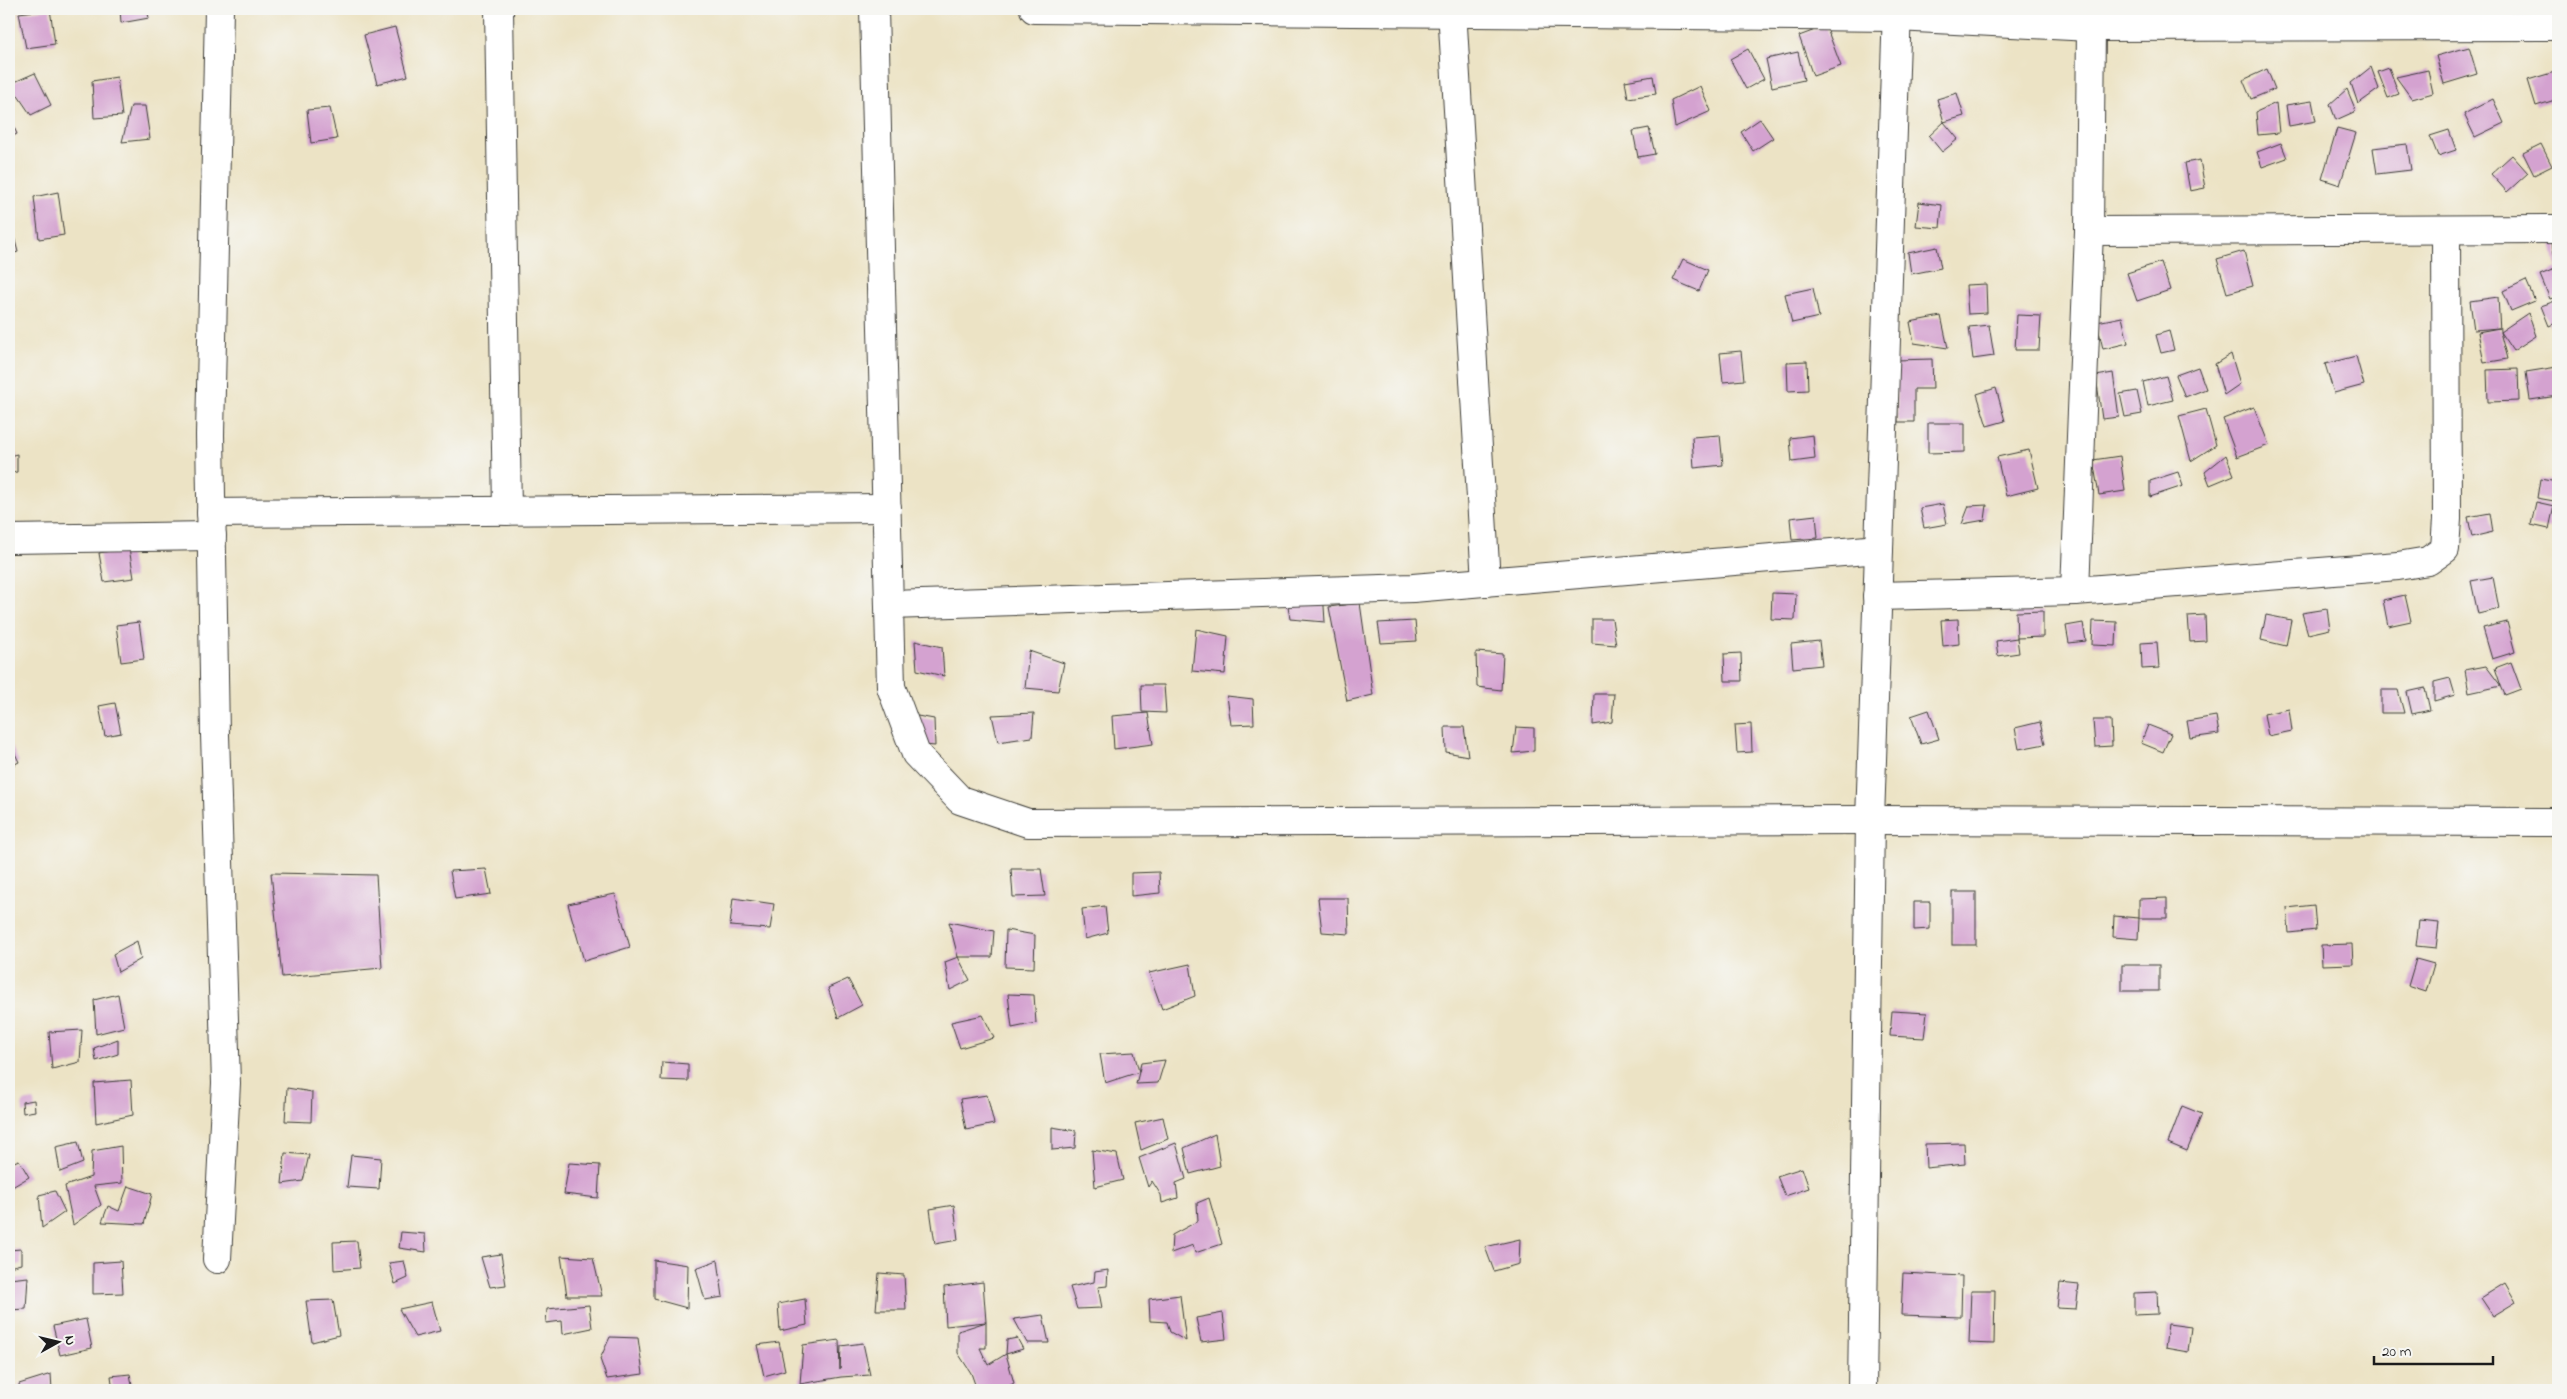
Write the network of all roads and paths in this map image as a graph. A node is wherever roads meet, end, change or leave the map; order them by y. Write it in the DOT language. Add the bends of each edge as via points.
graph roads {
  1 [pos="219,9"];
  2 [pos="499,9"];
  3 [pos="874,9"];
  4 [pos="1034,9"];
  5 [pos="1106,9"];
  6 [pos="1452,11"];
  7 [pos="1897,13"];
  8 [pos="2558,26"];
  9 [pos="2091,27"];
  10 [pos="2558,229"];
  11 [pos="2446,231"];
  12 [pos="2090,232"];
  13 [pos="887,508"];
  14 [pos="507,511"];
  15 [pos="212,525"];
  16 [pos="9,539"];
  17 [pos="1879,549"];
  18 [pos="1486,582"];
  19 [pos="2075,591"];
  20 [pos="1877,596"];
  21 [pos="890,605"];
  22 [pos="1870,820"];
  23 [pos="2558,822"];
  24 [pos="217,1259"];
  25 [pos="1862,1390"];
  1 -- 15 [label="street" via="210,425"];
  2 -- 14 [label="street"];
  3 -- 13 [label="street"];
  4 -- 5 [label="street"];
  5 -- 6 [label="street"];
  6 -- 7 [label="street"];
  6 -- 18 [label="street"];
  7 -- 9 [label="street"];
  7 -- 17 [label="street"];
  8 -- 9 [label="street"];
  9 -- 12 [label="street"];
  10 -- 11 [label="street"];
  11 -- 12 [label="street"];
  11 -- 19 [label="street" via="2445,549 2428,561 2398,566"];
  12 -- 19 [label="street"];
  13 -- 14 [label="street"];
  13 -- 21 [label="street"];
  14 -- 15 [label="street"];
  15 -- 16 [label="street"];
  15 -- 24 [label="street" via="215,745 226,1083"];
  17 -- 18 [label="street"];
  17 -- 20 [label="street"];
  18 -- 21 [label="street" via="1413,588"];
  19 -- 20 [label="street"];
  20 -- 22 [label="street"];
  21 -- 22 [label="street" via="891,687 916,754 960,800 1028,823"];
  22 -- 23 [label="street"];
  22 -- 25 [label="street"];
}
